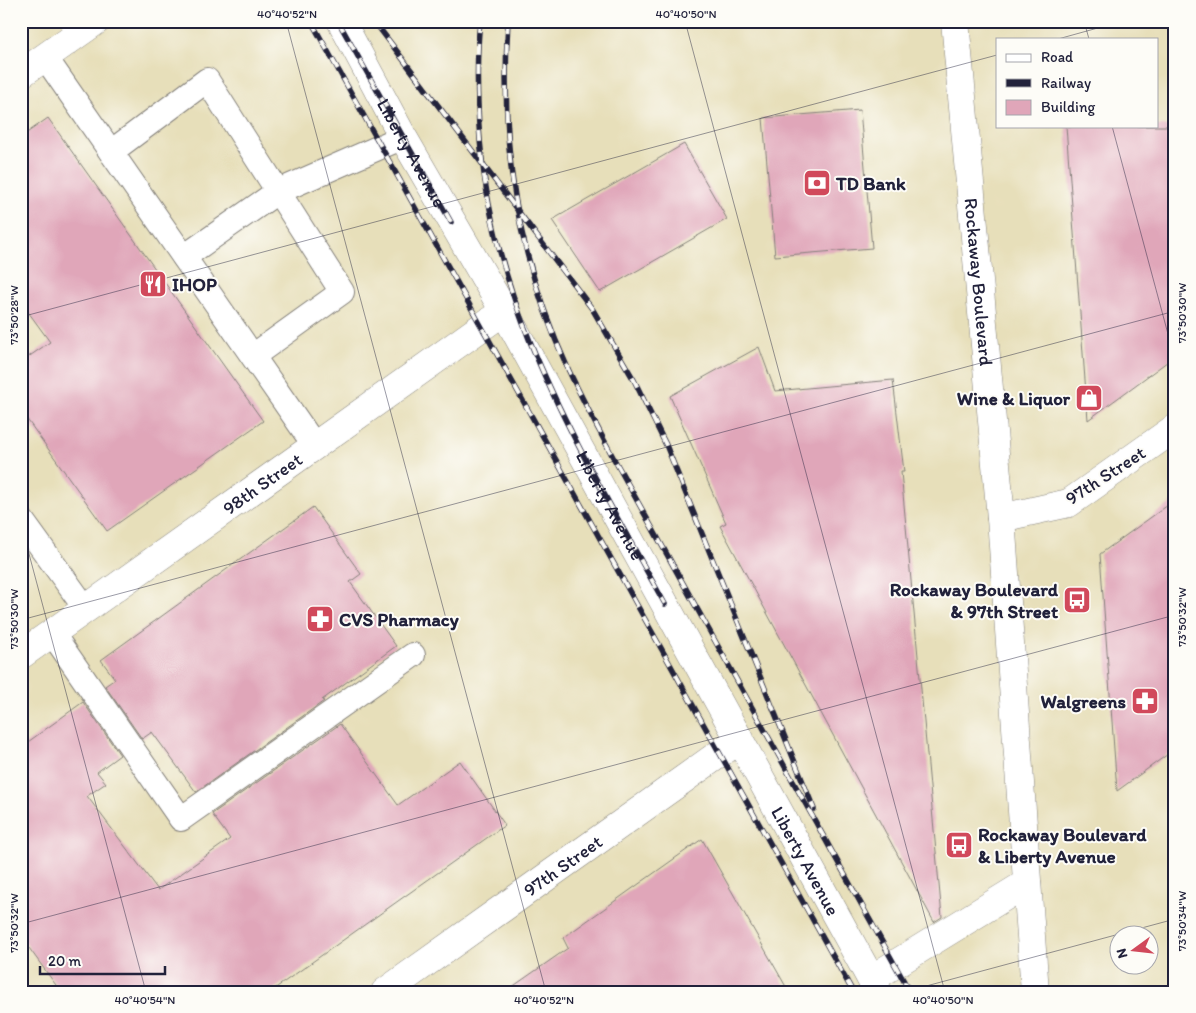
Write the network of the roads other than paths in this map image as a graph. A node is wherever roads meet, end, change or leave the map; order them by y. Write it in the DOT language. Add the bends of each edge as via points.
graph roads {
  1 [pos="96,21"];
  2 [pos="341,21"];
  3 [pos="956,21"];
  4 [pos="45,57"];
  5 [pos="21,74"];
  6 [pos="403,137"];
  7 [pos="111,152"];
  8 [pos="277,192"];
  9 [pos="184,257"];
  10 [pos="504,311"];
  11 [pos="253,356"];
  12 [pos="1175,428"];
  13 [pos="315,446"];
  14 [pos="21,518"];
  15 [pos="1001,518"];
  16 [pos="86,609"];
  17 [pos="52,633"];
  18 [pos="21,655"];
  19 [pos="413,655"];
  20 [pos="740,739"];
  21 [pos="1027,883"];
  22 [pos="874,986"];
  23 [pos="386,992"];
  24 [pos="1035,992"];
  1 -- 4 [label="street"];
  2 -- 6 [label="street, Liberty Avenue"];
  3 -- 15 [label="street, Rockaway Boulevard"];
  4 -- 5 [label="street"];
  4 -- 7 [label="lane"];
  6 -- 8 [label="lane"];
  6 -- 10 [label="street, Liberty Avenue"];
  7 -- 8 [label="lane" via="207,80"];
  7 -- 9 [label="lane"];
  8 -- 9 [label="lane"];
  8 -- 11 [label="lane" via="342,292"];
  9 -- 11 [label="lane"];
  10 -- 13 [label="street, 98th Street"];
  10 -- 20 [label="street, Liberty Avenue"];
  11 -- 13 [label="lane"];
  12 -- 15 [label="street, 97th Street" via="1069,503"];
  13 -- 16 [label="street, 98th Street"];
  14 -- 16 [label="lane"];
  15 -- 21 [label="street, Rockaway Boulevard"];
  16 -- 17 [label="street, 98th Street"];
  17 -- 18 [label="street, 98th Street"];
  17 -- 19 [label="lane" via="181,820"];
  20 -- 22 [label="street, Liberty Avenue"];
  20 -- 23 [label="street, 97th Street"];
  21 -- 22 [label="street"];
  21 -- 24 [label="street, Rockaway Boulevard"];
}
